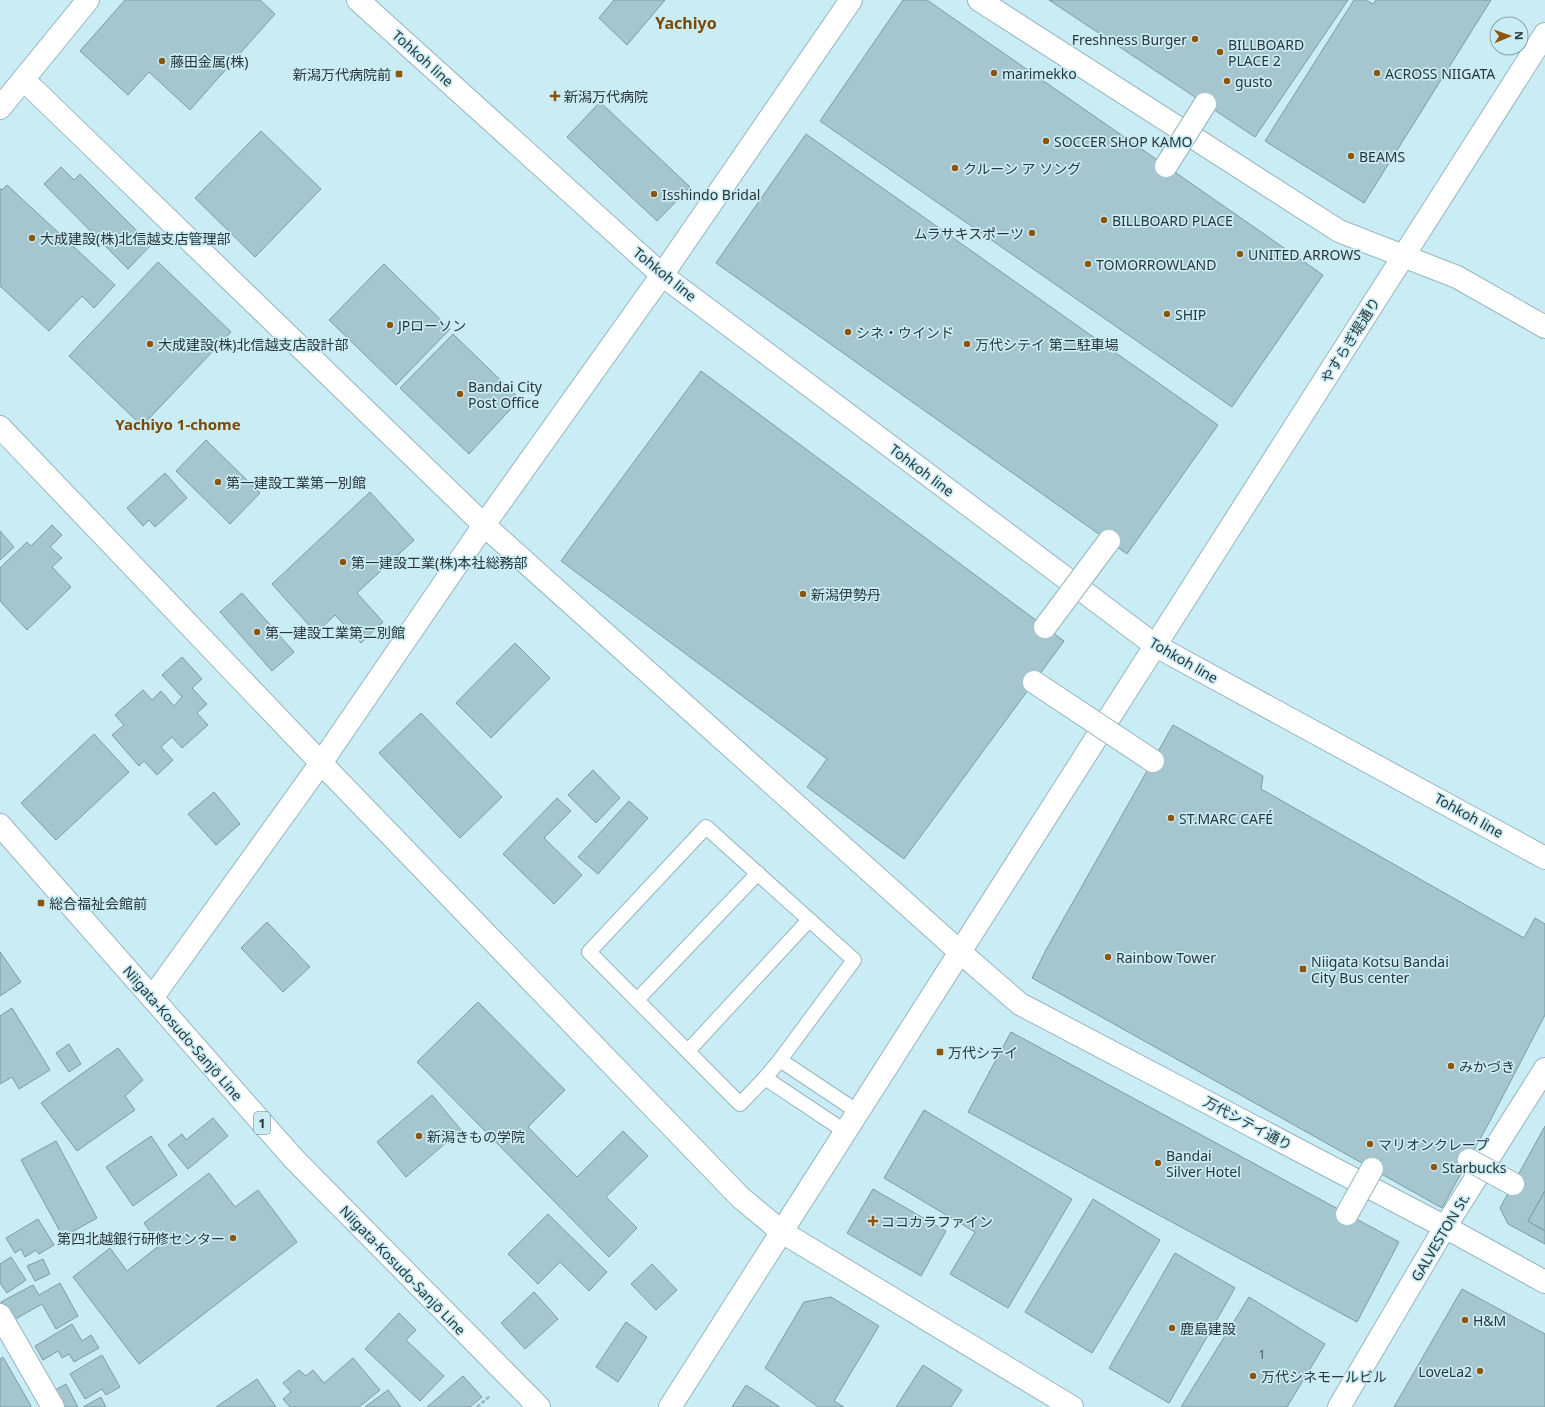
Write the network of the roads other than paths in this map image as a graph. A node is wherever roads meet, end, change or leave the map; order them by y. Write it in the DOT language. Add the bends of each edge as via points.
graph roads {
  1 [pos="88,0"];
  2 [pos="358,0"];
  3 [pos="851,0"];
  4 [pos="979,0"];
  5 [pos="1545,34"];
  6 [pos="24,80"];
  7 [pos="1205,104"];
  8 [pos="0,108"];
  9 [pos="1166,166"];
  10 [pos="1404,256"];
  11 [pos="662,275"];
  12 [pos="1545,327"];
  13 [pos="0,426"];
  14 [pos="484,525"];
  15 [pos="1109,541"];
  16 [pos="1045,627"];
  17 [pos="1156,646"];
  18 [pos="1034,682"];
  19 [pos="1153,761"];
  20 [pos="321,763"];
  21 [pos="0,825"];
  22 [pos="1545,858"];
  23 [pos="758,873"];
  24 [pos="809,920"];
  25 [pos="960,952"];
  26 [pos="152,998"];
  27 [pos="637,1000"];
  28 [pos="688,1051"];
  29 [pos="780,1060"];
  30 [pos="1545,1069"];
  31 [pos="765,1078"];
  32 [pos="858,1112"];
  33 [pos="846,1132"];
  34 [pos="1468,1160"];
  35 [pos="1372,1169"];
  36 [pos="1513,1184"];
  37 [pos="1347,1214"];
  38 [pos="1445,1227"];
  39 [pos="782,1232"];
  40 [pos="1545,1282"];
  41 [pos="0,1315"];
  42 [pos="53,1407"];
  43 [pos="539,1407"];
  44 [pos="670,1407"];
  45 [pos="1072,1407"];
  46 [pos="1340,1407"];
  1 -- 6 [label="street"];
  2 -- 11 [label="street, Tohkoh line"];
  3 -- 11 [label="street"];
  4 -- 10 [label="street" via="1339,231"];
  5 -- 10 [label="street, やすらぎ堤通り"];
  6 -- 8 [label="street"];
  6 -- 14 [label="street, 万代シテイ通り"];
  7 -- 9 [label="street, bridge"];
  10 -- 12 [label="street" via="1457,276"];
  10 -- 17 [label="street, やすらぎ堤通り"];
  11 -- 14 [label="street"];
  11 -- 17 [label="street, Tohkoh line"];
  13 -- 20 [label="street"];
  14 -- 20 [label="street"];
  14 -- 25 [label="street, 万代シテイ通り"];
  15 -- 16 [label="street, bridge"];
  17 -- 22 [label="street, Tohkoh line"];
  17 -- 25 [label="street, やすらぎ堤通り"];
  18 -- 19 [label="street, bridge"];
  20 -- 26 [label="street"];
  20 -- 39 [label="street" via="740,1198"];
  21 -- 26 [label="street, Niigata-Kosudo-Sanjō Line / 1"];
  23 -- 24 [label="lane"];
  23 -- 27 [label="lane"];
  23 -- 27 [label="lane" via="706,827 589,952"];
  24 -- 28 [label="lane"];
  24 -- 29 [label="lane" via="854,960"];
  25 -- 32 [label="street, やすらぎ堤通り"];
  25 -- 38 [label="street, 万代シテイ通り" via="1020,1004"];
  26 -- 43 [label="street, Niigata-Kosudo-Sanjō Line / 1" via="294,1160"];
  27 -- 28 [label="lane"];
  28 -- 31 [label="lane" via="740,1104"];
  29 -- 31 [label="lane"];
  29 -- 32 [label="lane"];
  30 -- 38 [label="street, GALVESTON St."];
  31 -- 33 [label="lane"];
  32 -- 33 [label="street, やすらぎ堤通り"];
  33 -- 39 [label="street, やすらぎ堤通り"];
  34 -- 36 [label="street, bridge"];
  35 -- 37 [label="street, bridge"];
  38 -- 40 [label="street, 万代シテイ通り"];
  38 -- 46 [label="street, GALVESTON St."];
  39 -- 44 [label="street, やすらぎ堤通り"];
  39 -- 45 [label="street"];
  41 -- 42 [label="street"];
}
